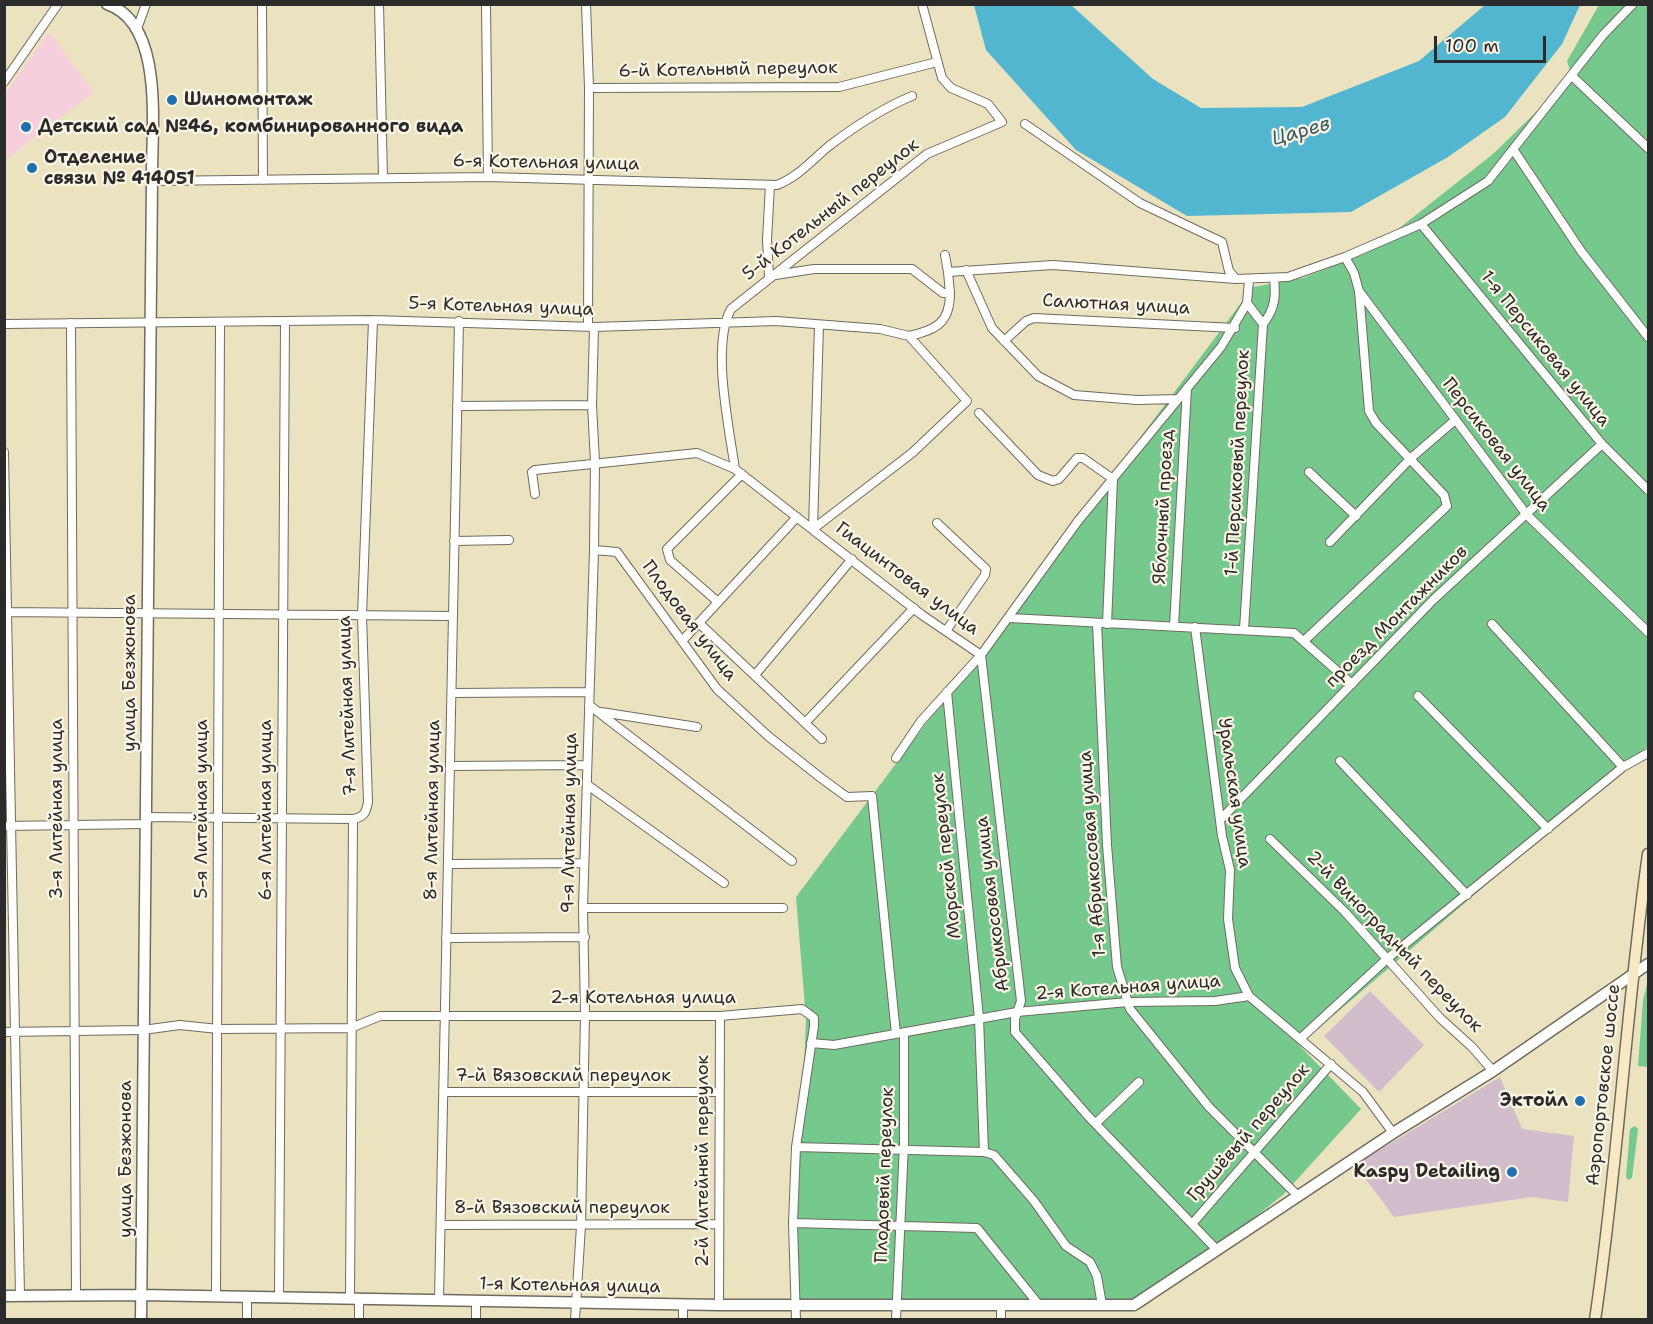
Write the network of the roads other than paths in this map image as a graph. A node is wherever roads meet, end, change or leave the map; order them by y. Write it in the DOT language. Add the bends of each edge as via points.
graph roads {
  1 [pos="58,4"];
  2 [pos="106,4"];
  3 [pos="146,4"];
  4 [pos="262,4"];
  5 [pos="379,4"];
  6 [pos="486,4"];
  7 [pos="586,4"];
  8 [pos="922,4"];
  9 [pos="1633,4"];
  10 [pos="137,29"];
  11 [pos="937,62"];
  12 [pos="1573,77"];
  13 [pos="4,82"];
  14 [pos="589,88"];
  15 [pos="912,96"];
  16 [pos="1025,124"];
  17 [pos="1648,148"];
  18 [pos="1513,149"];
  19 [pos="488,177"];
  20 [pos="383,178"];
  21 [pos="263,180"];
  22 [pos="152,181"];
  23 [pos="588,181"];
  24 [pos="770,185"];
  25 [pos="1422,224"];
  26 [pos="945,255"];
  27 [pos="1345,257"];
  28 [pos="966,270"];
  29 [pos="948,272"];
  30 [pos="769,276"];
  31 [pos="1274,278"];
  32 [pos="1236,279"];
  33 [pos="1249,280"];
  34 [pos="1359,291"];
  35 [pos="950,293"];
  36 [pos="1247,303"];
  37 [pos="373,320"];
  38 [pos="459,321"];
  39 [pos="149,322"];
  40 [pos="220,322"];
  41 [pos="285,322"];
  42 [pos="71,323"];
  43 [pos="723,323"];
  44 [pos="4,324"];
  45 [pos="1263,324"];
  46 [pos="819,325"];
  47 [pos="591,327"];
  48 [pos="1235,328"];
  49 [pos="909,336"];
  50 [pos="1648,337"];
  51 [pos="1004,340"];
  52 [pos="1187,388"];
  53 [pos="1178,399"];
  54 [pos="592,405"];
  55 [pos="457,406"];
  56 [pos="979,413"];
  57 [pos="1454,421"];
  58 [pos="1602,444"];
  59 [pos="4,452"];
  60 [pos="1411,458"];
  61 [pos="595,462"];
  62 [pos="739,471"];
  63 [pos="1309,472"];
  64 [pos="1113,479"];
  65 [pos="1648,490"];
  66 [pos="535,494"];
  67 [pos="1527,515"];
  68 [pos="1356,516"];
  69 [pos="797,517"];
  70 [pos="937,523"];
  71 [pos="813,529"];
  72 [pos="509,540"];
  73 [pos="454,541"];
  74 [pos="1330,542"];
  75 [pos="594,550"];
  76 [pos="852,559"];
  77 [pos="718,602"];
  78 [pos="914,608"];
  79 [pos="6,612"];
  80 [pos="73,613"];
  81 [pos="147,614"];
  82 [pos="219,614"];
  83 [pos="283,615"];
  84 [pos="362,616"];
  85 [pos="453,616"];
  86 [pos="1010,618"];
  87 [pos="699,623"];
  88 [pos="1102,623"];
  89 [pos="1492,624"];
  90 [pos="1174,626"];
  91 [pos="1195,627"];
  92 [pos="1244,630"];
  93 [pos="946,631"];
  94 [pos="1648,632"];
  95 [pos="1305,640"];
  96 [pos="682,641"];
  97 [pos="981,655"];
  98 [pos="755,675"];
  99 [pos="1352,684"];
  100 [pos="588,692"];
  101 [pos="947,692"];
  102 [pos="452,693"];
  103 [pos="1418,696"];
  104 [pos="589,705"];
  105 [pos="598,711"];
  106 [pos="804,723"];
  107 [pos="697,727"];
  108 [pos="822,740"];
  109 [pos="1648,753"];
  110 [pos="896,758"];
  111 [pos="1340,761"];
  112 [pos="586,765"];
  113 [pos="450,766"];
  114 [pos="1623,767"];
  115 [pos="589,786"];
  116 [pos="872,796"];
  117 [pos="218,818"];
  118 [pos="282,818"];
  119 [pos="353,819"];
  120 [pos="1221,819"];
  121 [pos="145,821"];
  122 [pos="74,825"];
  123 [pos="8,826"];
  124 [pos="1548,829"];
  125 [pos="1270,839"];
  126 [pos="1648,855"];
  127 [pos="792,861"];
  128 [pos="584,863"];
  129 [pos="448,864"];
  130 [pos="724,883"];
  131 [pos="1467,895"];
  132 [pos="583,908"];
  133 [pos="783,908"];
  134 [pos="585,937"];
  135 [pos="446,938"];
  136 [pos="1388,958"];
  137 [pos="1648,964"];
  138 [pos="1632,974"];
  139 [pos="1249,996"];
  140 [pos="1128,1002"];
  141 [pos="1017,1012"];
  142 [pos="445,1015"];
  143 [pos="585,1015"];
  144 [pos="720,1016"];
  145 [pos="979,1017"];
  146 [pos="283,1028"];
  147 [pos="351,1028"];
  148 [pos="218,1029"];
  149 [pos="143,1030"];
  150 [pos="75,1031"];
  151 [pos="9,1032"];
  152 [pos="900,1033"];
  153 [pos="1301,1038"];
  154 [pos="811,1043"];
  155 [pos="1331,1064"];
  156 [pos="1493,1071"];
  157 [pos="1138,1082"];
  158 [pos="583,1090"];
  159 [pos="443,1092"];
  160 [pos="719,1092"];
  161 [pos="1096,1123"];
  162 [pos="1393,1133"];
  163 [pos="796,1147"];
  164 [pos="904,1150"];
  165 [pos="984,1152"];
  166 [pos="1254,1154"];
  167 [pos="1298,1196"];
  168 [pos="793,1223"];
  169 [pos="719,1224"];
  170 [pos="1192,1224"];
  171 [pos="441,1225"];
  172 [pos="581,1226"];
  173 [pos="900,1226"];
  174 [pos="1217,1250"];
  175 [pos="76,1294"];
  176 [pos="141,1295"];
  177 [pos="4,1296"];
  178 [pos="20,1296"];
  179 [pos="216,1296"];
  180 [pos="247,1297"];
  181 [pos="279,1298"];
  182 [pos="354,1299"];
  183 [pos="440,1300"];
  184 [pos="476,1301"];
  185 [pos="575,1303"];
  186 [pos="682,1304"];
  187 [pos="719,1305"];
  188 [pos="796,1305"];
  189 [pos="896,1305"];
  190 [pos="1001,1305"];
  191 [pos="1039,1305"];
  192 [pos="1102,1305"];
  193 [pos="141,1320"];
  194 [pos="247,1320"];
  195 [pos="359,1320"];
  196 [pos="476,1320"];
  197 [pos="575,1320"];
  198 [pos="683,1320"];
  199 [pos="795,1320"];
  200 [pos="896,1320"];
  201 [pos="1001,1320"];
  202 [pos="1595,1320"];
  1 -- 13 [label="street"];
  2 -- 10 [label="street" via="127,16"];
  3 -- 10 [label="street"];
  4 -- 21 [label="street"];
  5 -- 20 [label="street"];
  6 -- 19 [label="street"];
  7 -- 14 [label="street, 9-я Литейная улица"];
  8 -- 11 [label="street"];
  9 -- 12 [label="street" via="1603,35"];
  10 -- 22 [label="street, улица Безжонова" via="150,65"];
  11 -- 14 [label="street, 6-й Котельный переулок" via="829,88"];
  11 -- 30 [label="street, 5-й Котельный переулок" via="942,78 951,88 988,104 1002,122 927,154"];
  12 -- 17 [label="street"];
  12 -- 18 [label="street"];
  14 -- 23 [label="street, 9-я Литейная улица"];
  15 -- 24 [label="street, 6-я Котельная улица" via="894,103 839,139 793,178"];
  16 -- 32 [label="street" via="1140,203 1222,242 1229,272"];
  18 -- 25 [label="street" via="1488,181"];
  18 -- 50 [label="street" via="1581,251"];
  19 -- 20 [label="street, 6-я Котельная улица"];
  19 -- 23 [label="street, 6-я Котельная улица"];
  20 -- 21 [label="street, 6-я Котельная улица"];
  21 -- 22 [label="street, 6-я Котельная улица"];
  22 -- 39 [label="street, улица Безжонова"];
  23 -- 24 [label="street, 6-я Котельная улица"];
  23 -- 47 [label="street, 9-я Литейная улица"];
  24 -- 30 [label="street" via="766,240"];
  25 -- 27 [label="street"];
  25 -- 58 [label="street, 1-я Персиковая улица"];
  26 -- 29 [label="street"];
  27 -- 31 [label="street" via="1288,277"];
  27 -- 34 [label="street"];
  28 -- 29 [label="street"];
  28 -- 32 [label="street" via="1053,265"];
  28 -- 51 [label="street" via="992,328"];
  29 -- 35 [label="street"];
  30 -- 35 [label="street" via="814,269 912,269 943,293"];
  30 -- 43 [label="street, 5-й Котельный переулок" via="731,309"];
  31 -- 33 [label="street"];
  31 -- 45 [label="street" via="1273,312"];
  32 -- 33 [label="street"];
  33 -- 36 [label="street"];
  34 -- 57 [label="street, Персиковая улица"];
  34 -- 60 [label="street" via="1369,411"];
  35 -- 49 [label="street" via="943,321 928,332"];
  36 -- 45 [label="street"];
  36 -- 48 [label="street"];
  37 -- 38 [label="street, 5-я Котельная улица"];
  37 -- 41 [label="street, 5-я Котельная улица"];
  37 -- 84 [label="street, 7-я Литейная улица"];
  38 -- 47 [label="street, 5-я Котельная улица"];
  38 -- 55 [label="street, 8-я Литейная улица"];
  39 -- 40 [label="street, 5-я Котельная улица"];
  39 -- 42 [label="street, 5-я Котельная улица"];
  39 -- 81 [label="street, улица Безжонова"];
  40 -- 41 [label="street, 5-я Котельная улица"];
  40 -- 82 [label="street, 5-я Литейная улица"];
  41 -- 83 [label="street, 6-я Литейная улица"];
  42 -- 44 [label="street, 5-я Котельная улица"];
  42 -- 80 [label="street, 3-я Литейная улица"];
  43 -- 46 [label="street, 5-я Котельная улица" via="776,321"];
  43 -- 47 [label="street, 5-я Котельная улица"];
  43 -- 62 [label="street" via="723,393"];
  45 -- 92 [label="street, 1-й Персиковый переулок"];
  46 -- 49 [label="street, 5-я Котельная улица" via="880,329"];
  46 -- 71 [label="street, Гиацинтовая улица"];
  47 -- 54 [label="street, 9-я Литейная улица"];
  48 -- 51 [label="street, Салютная улица" via="1034,318"];
  48 -- 52 [label="street"];
  49 -- 71 [label="street" via="967,401 912,453"];
  51 -- 53 [label="street" via="1038,376 1074,395"];
  52 -- 53 [label="street"];
  52 -- 90 [label="street, Яблочный проезд"];
  53 -- 64 [label="street"];
  54 -- 55 [label="street"];
  54 -- 61 [label="street, 9-я Литейная улица"];
  55 -- 73 [label="street, 8-я Литейная улица"];
  56 -- 64 [label="street" via="1046,480 1059,479 1077,458 1083,458"];
  57 -- 60 [label="street"];
  57 -- 67 [label="street, Персиковая улица"];
  58 -- 65 [label="street, 1-я Персиковая улица"];
  58 -- 67 [label="street, проезд Монтажников"];
  59 -- 79 [label="street"];
  60 -- 68 [label="street"];
  60 -- 95 [label="street" via="1444,495 1447,506"];
  61 -- 62 [label="street, Гиацинтовая улица" via="697,453"];
  61 -- 66 [label="street, Гиацинтовая улица" via="535,470"];
  61 -- 75 [label="street, 9-я Литейная улица"];
  62 -- 69 [label="street, Гиацинтовая улица"];
  62 -- 77 [label="street" via="667,549 670,560"];
  63 -- 68 [label="street"];
  64 -- 86 [label="street"];
  64 -- 88 [label="street, 1-я Абрикосовая улица"];
  67 -- 94 [label="street, Персиковая улица"];
  67 -- 99 [label="street, проезд Монтажников" via="1433,600"];
  68 -- 74 [label="street"];
  69 -- 71 [label="street, Гиацинтовая улица"];
  69 -- 77 [label="street"];
  70 -- 93 [label="street" via="986,569"];
  71 -- 76 [label="street, Гиацинтовая улица"];
  72 -- 73 [label="street"];
  73 -- 85 [label="street, 8-я Литейная улица"];
  75 -- 96 [label="street, Плодовая улица" via="617,552"];
  75 -- 100 [label="street, 9-я Литейная улица"];
  76 -- 78 [label="street, Гиацинтовая улица"];
  76 -- 98 [label="street"];
  77 -- 87 [label="street"];
  78 -- 93 [label="street, Гиацинтовая улица"];
  78 -- 106 [label="street"];
  79 -- 80 [label="street"];
  79 -- 123 [label="street"];
  80 -- 81 [label="street"];
  80 -- 122 [label="street, 3-я Литейная улица"];
  81 -- 82 [label="street"];
  81 -- 121 [label="street, улица Безжонова"];
  82 -- 83 [label="street"];
  82 -- 117 [label="street, 5-я Литейная улица"];
  83 -- 84 [label="street"];
  83 -- 118 [label="street, 6-я Литейная улица"];
  84 -- 85 [label="street"];
  84 -- 119 [label="street, 7-я Литейная улица" via="368,802 366,812"];
  85 -- 102 [label="street, 8-я Литейная улица"];
  86 -- 88 [label="street"];
  86 -- 97 [label="street"];
  87 -- 96 [label="street"];
  87 -- 98 [label="street"];
  88 -- 90 [label="street"];
  88 -- 140 [label="street, 1-я Абрикосовая улица" via="1107,845 1117,968"];
  89 -- 114 [label="street"];
  90 -- 91 [label="street"];
  91 -- 92 [label="street"];
  91 -- 120 [label="street, Уральская улица"];
  92 -- 95 [label="street" via="1294,633"];
  93 -- 97 [label="street, Гиацинтовая улица"];
  95 -- 99 [label="street"];
  96 -- 116 [label="street, Плодовая улица" via="717,689 768,736 848,796"];
  97 -- 101 [label="street"];
  97 -- 141 [label="street, Абрикосовая улица" via="1021,1001"];
  98 -- 106 [label="street"];
  99 -- 120 [label="street, проезд Монтажников"];
  100 -- 102 [label="street"];
  100 -- 104 [label="street, 9-я Литейная улица"];
  101 -- 110 [label="street"];
  101 -- 145 [label="street, Морской переулок"];
  102 -- 113 [label="street, 8-я Литейная улица"];
  103 -- 124 [label="street"];
  104 -- 105 [label="street"];
  104 -- 112 [label="street, 9-я Литейная улица"];
  105 -- 107 [label="street"];
  105 -- 127 [label="street"];
  106 -- 108 [label="street"];
  109 -- 114 [label="street"];
  111 -- 131 [label="street"];
  112 -- 113 [label="street"];
  112 -- 115 [label="street, 9-я Литейная улица"];
  113 -- 129 [label="street, 8-я Литейная улица"];
  114 -- 124 [label="street"];
  115 -- 128 [label="street, 9-я Литейная улица"];
  115 -- 130 [label="street"];
  116 -- 152 [label="street, Плодовый переулок"];
  117 -- 118 [label="street"];
  117 -- 121 [label="street"];
  117 -- 148 [label="street, 5-я Литейная улица"];
  118 -- 119 [label="street"];
  118 -- 146 [label="street, 6-я Литейная улица"];
  119 -- 147 [label="street, 7-я Литейная улица"];
  120 -- 139 [label="street, Уральская улица" via="1230,870 1228,918 1234,958"];
  121 -- 122 [label="street"];
  121 -- 149 [label="street, улица Безжонова"];
  122 -- 123 [label="street"];
  122 -- 150 [label="street, 3-я Литейная улица"];
  123 -- 151 [label="street"];
  124 -- 131 [label="street"];
  125 -- 136 [label="street, 2-й Виноградный переулок"];
  126 -- 138 [label="main road, Аэропортовское шоссе"];
  128 -- 129 [label="street"];
  128 -- 132 [label="street, 9-я Литейная улица"];
  129 -- 135 [label="street, 8-я Литейная улица"];
  131 -- 136 [label="street"];
  132 -- 133 [label="street"];
  132 -- 134 [label="street, 9-я Литейная улица"];
  134 -- 135 [label="street"];
  134 -- 143 [label="street, 9-я Литейная улица"];
  135 -- 142 [label="street, 8-я Литейная улица"];
  136 -- 153 [label="street"];
  136 -- 156 [label="street, 2-й Виноградный переулок"];
  137 -- 138 [label="street"];
  138 -- 156 [label="street"];
  138 -- 202 [label="main road, Аэропортовское шоссе"];
  139 -- 140 [label="street, 2-я Котельная улица" via="1215,1001"];
  139 -- 153 [label="street"];
  140 -- 141 [label="street, 2-я Котельная улица"];
  140 -- 166 [label="street, 1-я Абрикосовая улица" via="1150,1037"];
  141 -- 145 [label="street, 2-я Котельная улица"];
  141 -- 161 [label="street, Абрикосовая улица" via="1016,1032"];
  142 -- 143 [label="street, 2-я Котельная улица"];
  142 -- 147 [label="street, 2-я Котельная улица" via="380,1016"];
  142 -- 159 [label="street, 8-я Литейная улица"];
  143 -- 144 [label="street, 2-я Котельная улица"];
  143 -- 158 [label="street, 9-я Литейная улица"];
  144 -- 154 [label="street, 2-я Котельная улица" via="802,1009 814,1017"];
  144 -- 160 [label="street, 2-й Литейный переулок"];
  145 -- 152 [label="street, 2-я Котельная улица"];
  145 -- 165 [label="street, Морской переулок"];
  146 -- 147 [label="street, 2-я Котельная улица"];
  146 -- 148 [label="street, 2-я Котельная улица"];
  146 -- 181 [label="street, 6-я Литейная улица"];
  147 -- 182 [label="street, 7-я Литейная улица"];
  148 -- 149 [label="street, 2-я Котельная улица" via="180,1025"];
  148 -- 179 [label="street, 5-я Литейная улица"];
  149 -- 150 [label="street, 2-я Котельная улица"];
  149 -- 176 [label="street, улица Безжонова"];
  150 -- 151 [label="street, 2-я Котельная улица"];
  150 -- 175 [label="street, 3-я Литейная улица"];
  151 -- 178 [label="street"];
  152 -- 154 [label="street, 2-я Котельная улица" via="834,1046"];
  152 -- 164 [label="street, Плодовый переулок"];
  153 -- 155 [label="street"];
  154 -- 163 [label="street"];
  155 -- 162 [label="street" via="1363,1092"];
  155 -- 166 [label="street, Грушёвый переулок"];
  156 -- 162 [label="street"];
  157 -- 161 [label="street"];
  158 -- 159 [label="street, 7-й Вязовский переулок"];
  158 -- 160 [label="street, 7-й Вязовский переулок"];
  158 -- 172 [label="street, 9-я Литейная улица"];
  159 -- 171 [label="street, 8-я Литейная улица"];
  160 -- 169 [label="street, 2-й Литейный переулок"];
  161 -- 170 [label="street, Абрикосовая улица"];
  162 -- 167 [label="street"];
  163 -- 164 [label="street"];
  163 -- 168 [label="street"];
  164 -- 165 [label="street"];
  164 -- 173 [label="street, Плодовый переулок"];
  165 -- 192 [label="street" via="994,1155 1066,1246 1090,1262"];
  166 -- 167 [label="street, 1-я Абрикосовая улица"];
  166 -- 170 [label="street, Грушёвый переулок"];
  167 -- 174 [label="street"];
  168 -- 173 [label="street"];
  168 -- 188 [label="street"];
  169 -- 172 [label="street, 8-й Вязовский переулок"];
  169 -- 187 [label="street, 2-й Литейный переулок"];
  170 -- 174 [label="street, Абрикосовая улица"];
  171 -- 172 [label="street, 8-й Вязовский переулок"];
  171 -- 183 [label="street, 8-я Литейная улица"];
  172 -- 185 [label="street, 9-я Литейная улица"];
  173 -- 189 [label="street, Плодовый переулок"];
  173 -- 191 [label="street" via="977,1228"];
  174 -- 192 [label="street, 1-я Котельная улица" via="1134,1305"];
  175 -- 176 [label="street, 1-я Котельная улица"];
  175 -- 178 [label="street, 1-я Котельная улица"];
  176 -- 179 [label="street, 1-я Котельная улица"];
  176 -- 193 [label="street, улица Безжонова"];
  177 -- 178 [label="street, 1-я Котельная улица"];
  179 -- 180 [label="street, 1-я Котельная улица"];
  180 -- 181 [label="street, 1-я Котельная улица"];
  180 -- 194 [label="street"];
  181 -- 182 [label="street, 1-я Котельная улица"];
  182 -- 183 [label="street, 1-я Котельная улица"];
  182 -- 195 [label="street, 7-я Литейная улица"];
  183 -- 184 [label="street, 1-я Котельная улица"];
  184 -- 185 [label="street, 1-я Котельная улица"];
  184 -- 196 [label="street"];
  185 -- 186 [label="street, 1-я Котельная улица"];
  185 -- 197 [label="street, 9-я Литейная улица"];
  186 -- 187 [label="street, 1-я Котельная улица"];
  186 -- 198 [label="street"];
  187 -- 188 [label="street, 1-я Котельная улица"];
  188 -- 189 [label="street, 1-я Котельная улица"];
  188 -- 199 [label="street"];
  189 -- 190 [label="street, 1-я Котельная улица"];
  189 -- 200 [label="street, Плодовый переулок"];
  190 -- 191 [label="street, 1-я Котельная улица"];
  190 -- 201 [label="street"];
  191 -- 192 [label="street, 1-я Котельная улица"];
}
